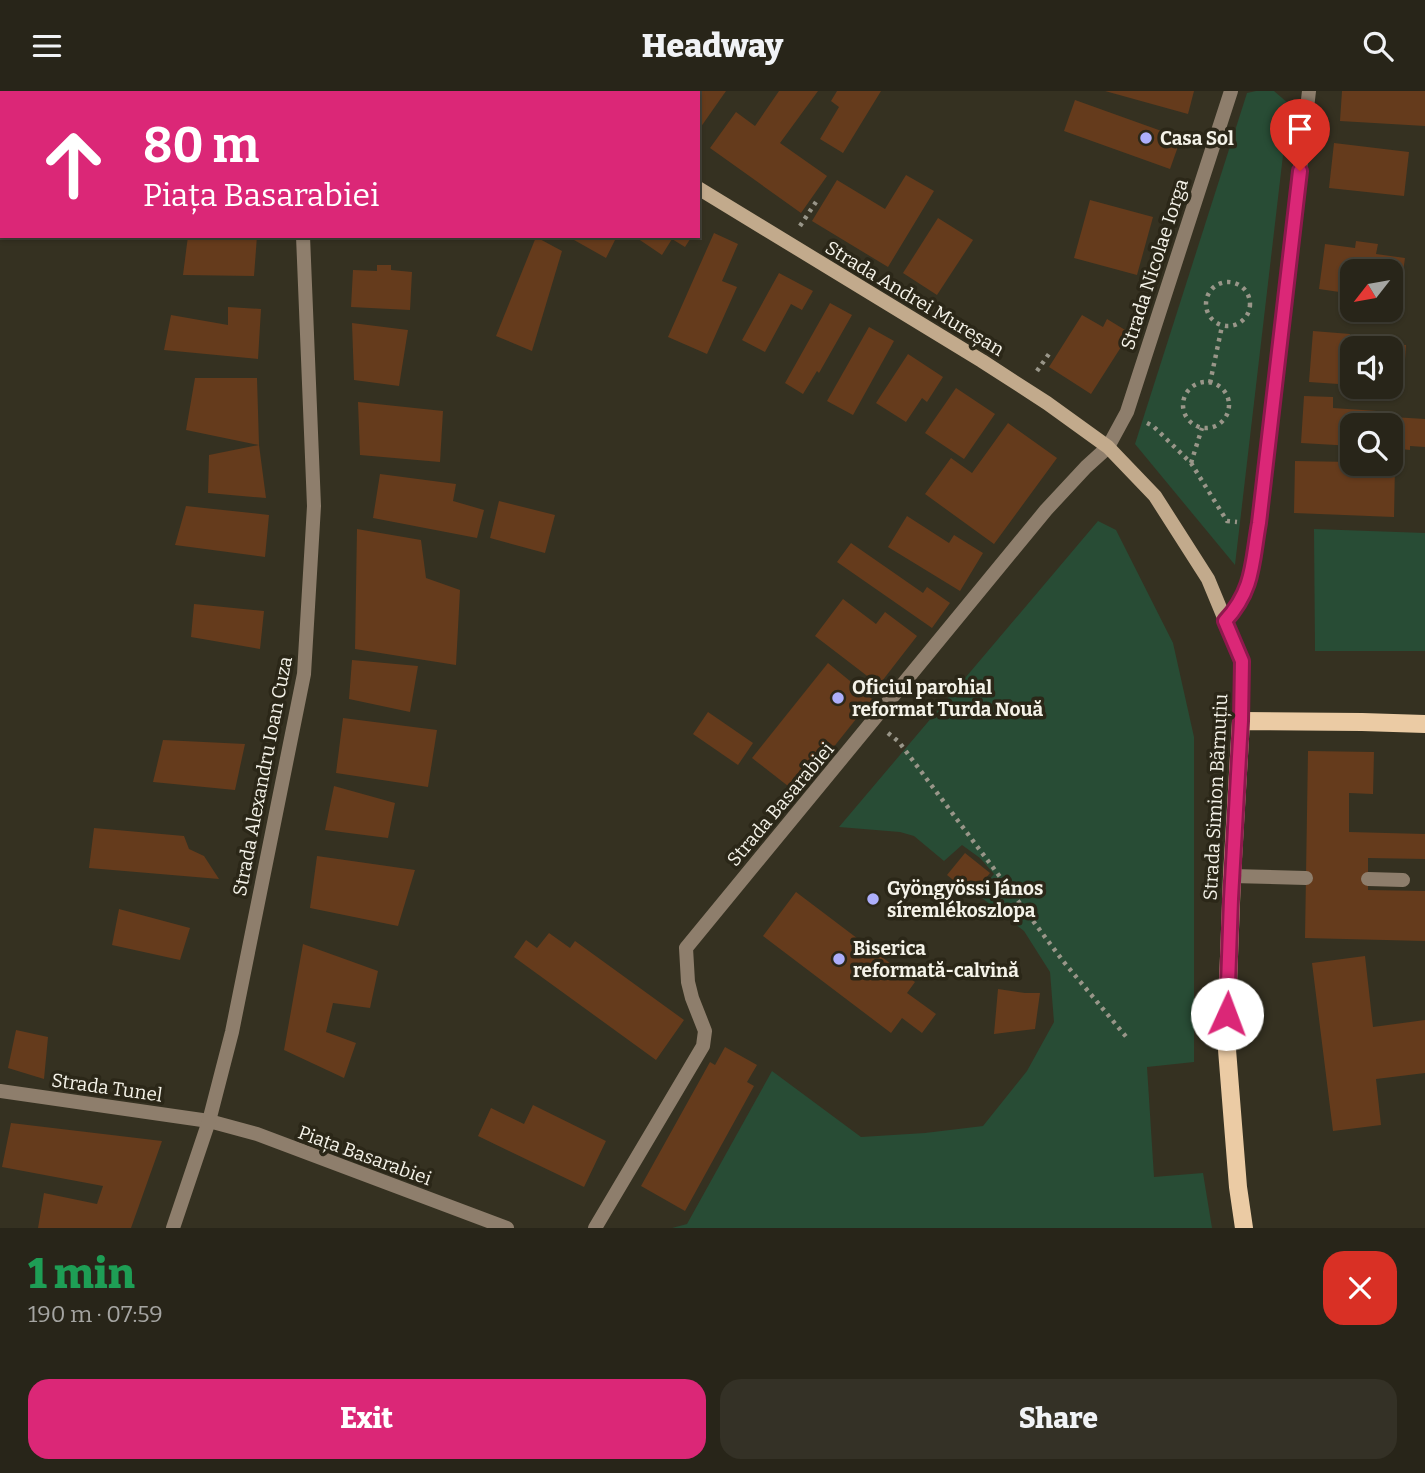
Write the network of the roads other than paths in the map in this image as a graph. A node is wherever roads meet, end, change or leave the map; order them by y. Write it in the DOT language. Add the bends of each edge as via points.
graph roads {
  1 [pos="1231,91"];
  2 [pos="1308,92"];
  3 [pos="700,189"];
  4 [pos="303,238"];
  5 [pos="1108,447"];
  6 [pos="1225,621"];
  7 [pos="1241,721"];
  8 [pos="1425,724"];
  9 [pos="1232,876"];
  10 [pos="1306,878"];
  11 [pos="1368,879"];
  12 [pos="1403,880"];
  13 [pos="0,1091"];
  14 [pos="209,1121"];
  15 [pos="173,1228"];
  16 [pos="507,1228"];
  17 [pos="595,1228"];
  18 [pos="1244,1228"];
  1 -- 5 [label="street, Strada Nicolae Iorga" via="1127,412"];
  2 -- 6 [label="street" via="1259,523 1248,589"];
  3 -- 5 [label="main road, Strada Andrei Mureșan" via="982,361"];
  4 -- 14 [label="street, Strada Alexandru Ioan Cuza" via="314,506 304,674 232,1032"];
  5 -- 6 [label="main road" via="1156,496 1208,579"];
  5 -- 17 [label="street, Strada Basarabiei" via="1046,510 686,948 688,982 705,1031 703,1046"];
  6 -- 7 [label="main road, Strada Simion Bărnuțiu" via="1242,661"];
  7 -- 8 [label="main road"];
  7 -- 9 [label="main road, Strada Simion Bărnuțiu"];
  9 -- 10 [label="street"];
  9 -- 18 [label="main road, Strada Simion Bărnuțiu" via="1226,1037"];
  11 -- 12 [label="street"];
  13 -- 14 [label="street, Strada Tunel"];
  14 -- 15 [label="street, Strada Alexandru Ioan Cuza"];
  14 -- 16 [label="street, Piața Basarabiei"];
}
